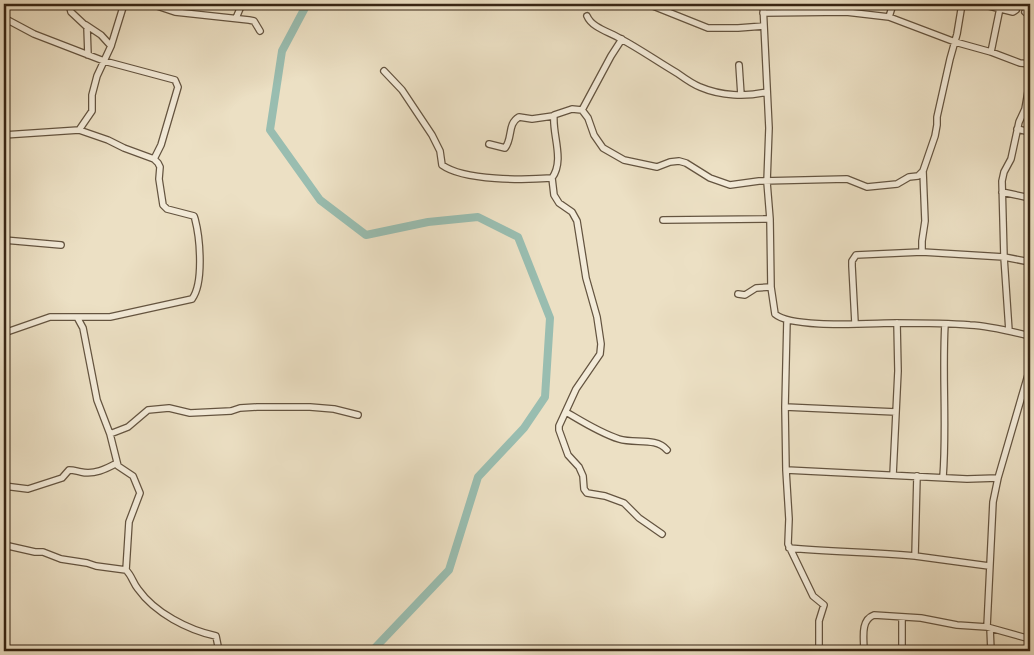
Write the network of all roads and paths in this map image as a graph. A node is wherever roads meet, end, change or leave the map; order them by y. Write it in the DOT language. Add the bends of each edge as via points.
graph roads {
  1 [pos="68,4"];
  2 [pos="124,4"];
  3 [pos="151,4"];
  4 [pos="242,4"];
  5 [pos="648,4"];
  6 [pos="762,4"];
  7 [pos="893,4"];
  8 [pos="962,4"];
  9 [pos="981,4"];
  10 [pos="1000,8"];
  11 [pos="1016,10"];
  12 [pos="763,12"];
  13 [pos="587,16"];
  14 [pos="889,16"];
  15 [pos="4,18"];
  16 [pos="236,18"];
  17 [pos="86,24"];
  18 [pos="764,26"];
  19 [pos="260,31"];
  20 [pos="622,39"];
  21 [pos="955,42"];
  22 [pos="111,46"];
  23 [pos="991,52"];
  24 [pos="88,55"];
  25 [pos="104,61"];
  26 [pos="1030,64"];
  27 [pos="739,65"];
  28 [pos="384,71"];
  29 [pos="1030,80"];
  30 [pos="767,92"];
  31 [pos="741,95"];
  32 [pos="582,110"];
  33 [pos="553,116"];
  34 [pos="1017,129"];
  35 [pos="80,130"];
  36 [pos="1030,132"];
  37 [pos="4,135"];
  38 [pos="489,144"];
  39 [pos="154,159"];
  40 [pos="923,171"];
  41 [pos="552,178"];
  42 [pos="767,182"];
  43 [pos="1002,192"];
  44 [pos="1030,198"];
  45 [pos="770,219"];
  46 [pos="663,220"];
  47 [pos="4,240"];
  48 [pos="61,246"];
  49 [pos="922,252"];
  50 [pos="1004,257"];
  51 [pos="1030,262"];
  52 [pos="771,287"];
  53 [pos="738,294"];
  54 [pos="77,317"];
  55 [pos="787,320"];
  56 [pos="854,323"];
  57 [pos="897,323"];
  58 [pos="945,324"];
  59 [pos="1009,330"];
  60 [pos="4,333"];
  61 [pos="1030,336"];
  62 [pos="1030,368"];
  63 [pos="785,407"];
  64 [pos="566,412"];
  65 [pos="896,412"];
  66 [pos="358,415"];
  67 [pos="110,434"];
  68 [pos="668,450"];
  69 [pos="117,463"];
  70 [pos="786,470"];
  71 [pos="893,475"];
  72 [pos="917,476"];
  73 [pos="943,477"];
  74 [pos="998,478"];
  75 [pos="4,486"];
  76 [pos="662,534"];
  77 [pos="4,545"];
  78 [pos="789,548"];
  79 [pos="915,556"];
  80 [pos="990,566"];
  81 [pos="126,570"];
  82 [pos="902,617"];
  83 [pos="988,627"];
  84 [pos="1030,639"];
  85 [pos="219,651"];
  86 [pos="819,651"];
  87 [pos="864,651"];
  88 [pos="902,651"];
  89 [pos="991,651"];
  1 -- 17 [label="street" via="71,12"];
  2 -- 22 [label="street"];
  3 -- 16 [label="street" via="176,12"];
  4 -- 16 [label="street"];
  5 -- 18 [label="street" via="708,28"];
  6 -- 12 [label="street"];
  7 -- 14 [label="street"];
  8 -- 21 [label="street"];
  9 -- 10 [label="street"];
  10 -- 11 [label="street"];
  10 -- 23 [label="street"];
  12 -- 14 [label="street" via="846,12"];
  12 -- 18 [label="street"];
  13 -- 20 [label="street" via="594,25"];
  14 -- 21 [label="street"];
  15 -- 24 [label="street" via="34,34"];
  16 -- 19 [label="street" via="254,21"];
  17 -- 22 [label="street"];
  17 -- 24 [label="street"];
  18 -- 30 [label="street"];
  20 -- 31 [label="street" via="699,87"];
  20 -- 32 [label="street"];
  21 -- 23 [label="street"];
  21 -- 40 [label="street" via="937,125"];
  22 -- 25 [label="street"];
  23 -- 26 [label="street"];
  24 -- 25 [label="street"];
  25 -- 35 [label="street" via="92,95 92,111"];
  25 -- 39 [label="street" via="173,79 177,83"];
  27 -- 31 [label="street"];
  28 -- 41 [label="street" via="402,90 431,132 444,167 490,177"];
  29 -- 34 [label="street"];
  30 -- 31 [label="street"];
  30 -- 42 [label="street"];
  32 -- 33 [label="street" via="555,113"];
  32 -- 42 [label="street" via="603,148 624,160 657,167 679,161 730,185"];
  33 -- 38 [label="street" via="532,120 519,117 511,126 509,142 504,148"];
  33 -- 41 [label="street" via="558,166"];
  34 -- 36 [label="street"];
  34 -- 43 [label="street" via="1011,159 1004,172"];
  35 -- 37 [label="street"];
  35 -- 39 [label="street"];
  39 -- 54 [label="street" via="160,167 163,205 194,216 196,220 200,254 195,296 190,301 110,317"];
  40 -- 42 [label="street" via="897,184 867,187 847,179"];
  40 -- 49 [label="street" via="925,221"];
  41 -- 64 [label="street" via="554,195 577,221 586,278 602,344 600,354 578,385"];
  42 -- 45 [label="street"];
  43 -- 44 [label="street"];
  43 -- 50 [label="street"];
  45 -- 46 [label="street"];
  45 -- 52 [label="street"];
  47 -- 48 [label="street"];
  49 -- 50 [label="street"];
  49 -- 56 [label="street" via="862,254 854,258"];
  50 -- 51 [label="street"];
  50 -- 59 [label="street"];
  52 -- 53 [label="street"];
  52 -- 55 [label="street" via="775,314"];
  54 -- 60 [label="street" via="50,317"];
  54 -- 67 [label="street" via="97,400"];
  55 -- 56 [label="street"];
  55 -- 63 [label="street"];
  56 -- 57 [label="street"];
  57 -- 58 [label="street"];
  57 -- 65 [label="street"];
  58 -- 59 [label="street"];
  58 -- 73 [label="street"];
  59 -- 61 [label="street"];
  62 -- 74 [label="street"];
  63 -- 65 [label="street"];
  63 -- 70 [label="street"];
  64 -- 68 [label="street" via="584,424 619,439 658,442"];
  64 -- 76 [label="street" via="559,428 568,455 583,476 585,491 624,503"];
  65 -- 71 [label="street"];
  66 -- 67 [label="street" via="310,407 257,407 190,413 169,408 148,410 128,427"];
  67 -- 69 [label="street"];
  69 -- 75 [label="street" via="98,471 69,470 62,478 28,489"];
  69 -- 81 [label="street" via="119,468 134,476 140,493 129,522"];
  70 -- 71 [label="street"];
  70 -- 78 [label="street"];
  71 -- 72 [label="street"];
  72 -- 73 [label="street"];
  72 -- 79 [label="street"];
  73 -- 74 [label="street"];
  74 -- 80 [label="street" via="993,502"];
  77 -- 81 [label="street"];
  78 -- 79 [label="street"];
  78 -- 86 [label="street" via="813,596 824,605 819,621"];
  79 -- 80 [label="street"];
  80 -- 83 [label="street"];
  81 -- 85 [label="street" via="139,591 162,614 216,636"];
  82 -- 83 [label="street"];
  82 -- 87 [label="street" via="870,617 865,624"];
  82 -- 88 [label="street"];
  83 -- 84 [label="street"];
  83 -- 89 [label="street"];
}
